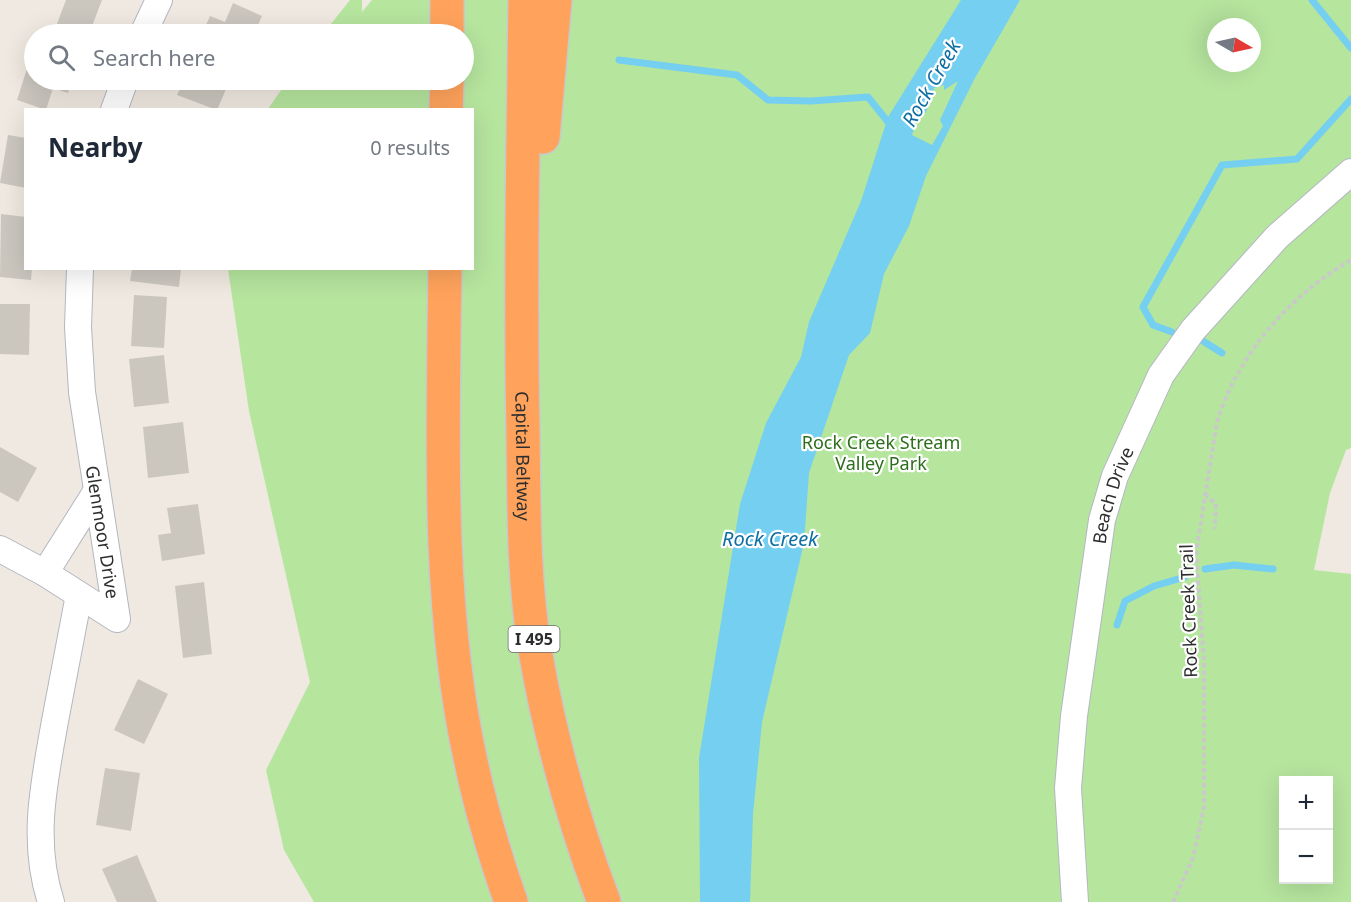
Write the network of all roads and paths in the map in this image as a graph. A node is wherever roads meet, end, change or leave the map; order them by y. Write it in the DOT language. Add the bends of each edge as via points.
graph roads {
  1 [pos="159,0"];
  2 [pos="447,0"];
  3 [pos="525,0"];
  4 [pos="555,0"];
  5 [pos="148,24"];
  6 [pos="447,24"];
  7 [pos="121,90"];
  8 [pos="447,90"];
  9 [pos="115,108"];
  10 [pos="446,108"];
  11 [pos="1351,172"];
  12 [pos="1351,260"];
  13 [pos="80,270"];
  14 [pos="445,270"];
  15 [pos="521,366"];
  16 [pos="96,492"];
  17 [pos="1205,494"];
  18 [pos="1215,529"];
  19 [pos="0,549"];
  20 [pos="45,573"];
  21 [pos="79,595"];
  22 [pos="51,902"];
  23 [pos="511,902"];
  24 [pos="604,902"];
  25 [pos="1075,902"];
  26 [pos="1173,902"];
  1 -- 5 [label="street"];
  2 -- 6 [label="highway"];
  3 -- 15 [label="highway, Capital Beltway / I 495"];
  4 -- 15 [label="highway"];
  7 -- 9 [label="street"];
  8 -- 10 [label="highway"];
  11 -- 25 [label="street, Beach Drive" via="1277,237 1193,330 1161,375 1114,476 1102,520 1074,716 1068,788"];
  12 -- 17 [label="path, Rock Creek Trail" via="1292,304 1242,366 1227,392 1217,422"];
  13 -- 16 [label="street, Glenmoor Drive" via="82,392"];
  14 -- 23 [label="highway" via="447,561 455,660 470,761"];
  15 -- 24 [label="highway, Capital Beltway / I 495" via="525,556 535,648 554,747"];
  16 -- 20 [label="street"];
  16 -- 21 [label="street, Glenmoor Drive" via="117,619"];
  17 -- 18 [label="path" via="1216,504"];
  17 -- 26 [label="path, Rock Creek Trail" via="1196,553 1204,661 1204,808 1193,858"];
  19 -- 20 [label="street"];
  20 -- 21 [label="street"];
  21 -- 22 [label="street, Glenmoor Drive" via="38,828 42,876"];
}
